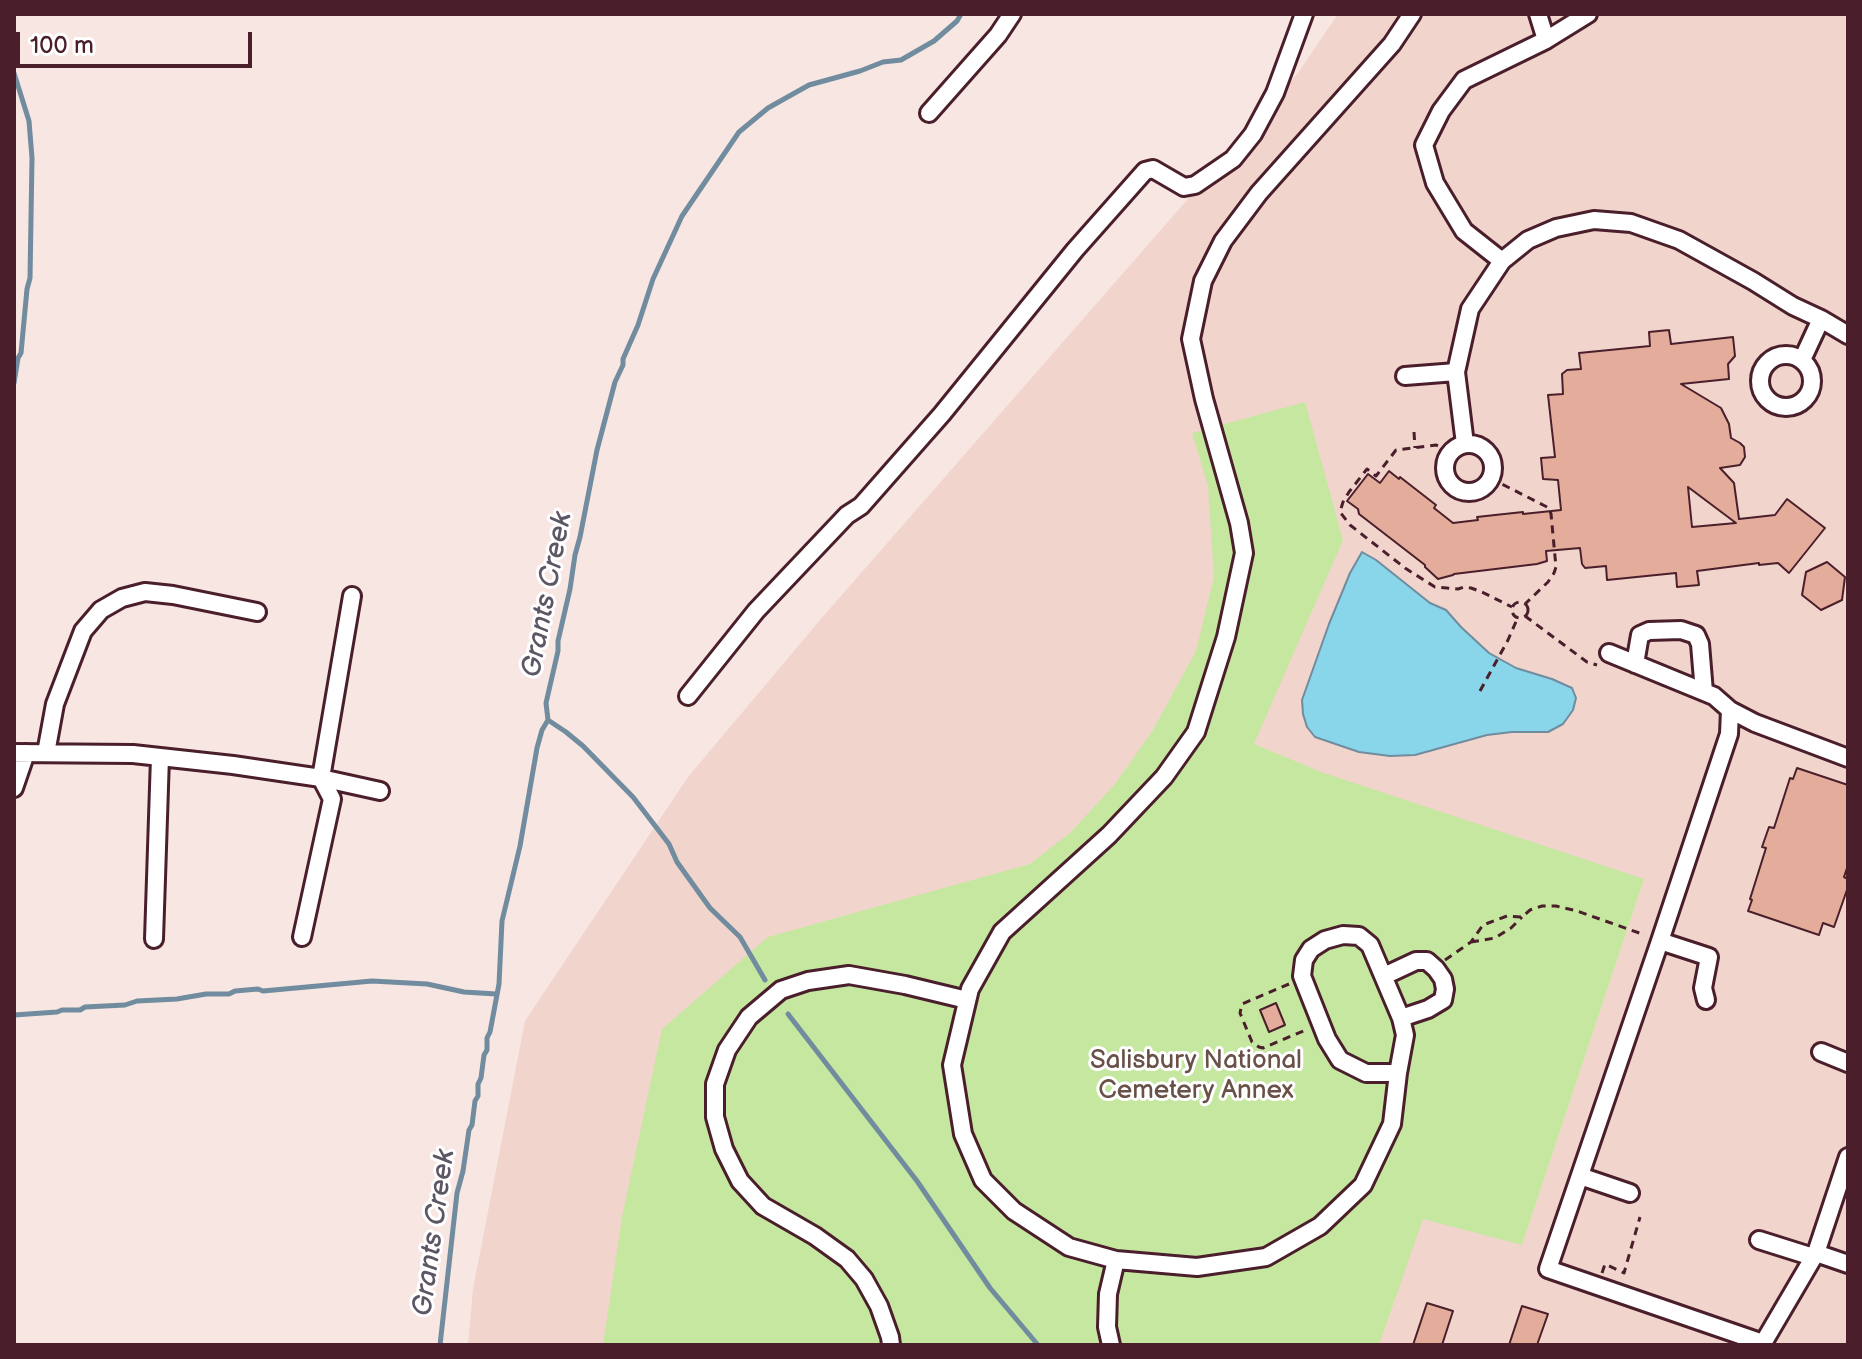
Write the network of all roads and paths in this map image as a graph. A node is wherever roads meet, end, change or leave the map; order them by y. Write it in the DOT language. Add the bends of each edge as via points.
graph roads {
  1 [pos="1012,14"];
  2 [pos="1304,14"];
  3 [pos="1412,14"];
  4 [pos="1538,14"];
  5 [pos="1588,14"];
  6 [pos="1546,40"];
  7 [pos="929,113"];
  8 [pos="1502,261"];
  9 [pos="1821,319"];
  10 [pos="1848,335"];
  11 [pos="1802,360"];
  12 [pos="1456,372"];
  13 [pos="1405,376"];
  14 [pos="1414,432"];
  15 [pos="1458,447"];
  16 [pos="1415,448"];
  17 [pos="1490,478"];
  18 [pos="352,596"];
  19 [pos="1525,604"];
  20 [pos="1512,607"];
  21 [pos="257,612"];
  22 [pos="1525,616"];
  23 [pos="1518,617"];
  24 [pos="1604,659"];
  25 [pos="1635,664"];
  26 [pos="1480,691"];
  27 [pos="1704,692"];
  28 [pos="688,696"];
  29 [pos="1730,710"];
  30 [pos="20,753"];
  31 [pos="46,753"];
  32 [pos="160,757"];
  33 [pos="1848,758"];
  34 [pos="321,778"];
  35 [pos="14,788"];
  36 [pos="380,791"];
  37 [pos="1522,917"];
  38 [pos="302,937"];
  39 [pos="154,939"];
  40 [pos="1660,941"];
  41 [pos="1471,942"];
  42 [pos="1436,969"];
  43 [pos="1384,976"];
  44 [pos="1303,978"];
  45 [pos="967,1000"];
  46 [pos="1706,1000"];
  47 [pos="1401,1018"];
  48 [pos="1320,1024"];
  49 [pos="1821,1052"];
  50 [pos="1848,1063"];
  51 [pos="1398,1073"];
  52 [pos="1848,1157"];
  53 [pos="1580,1176"];
  54 [pos="1630,1193"];
  55 [pos="1640,1217"];
  56 [pos="1759,1240"];
  57 [pos="1814,1255"];
  58 [pos="1116,1260"];
  59 [pos="1848,1264"];
  60 [pos="1597,1286"];
  61 [pos="1763,1344"];
  62 [pos="891,1345"];
  63 [pos="1111,1345"];
  1 -- 7 [label="street"];
  2 -- 28 [label="street" via="1275,93 1233,159 1184,187 1153,169 1145,171 942,414 861,506 756,611"];
  3 -- 45 [label="street" via="1392,44 1259,193 1223,241 1203,281 1191,339 1244,553 1226,637 1196,732 1164,777 1109,835 1002,932"];
  4 -- 6 [label="street"];
  5 -- 6 [label="street"];
  6 -- 8 [label="street" via="1464,80 1424,145 1435,183 1464,231"];
  8 -- 9 [label="street" via="1528,240 1556,228 1594,220 1631,223 1679,240"];
  8 -- 12 [label="street" via="1470,309"];
  9 -- 10 [label="street"];
  9 -- 11 [label="street"];
  12 -- 13 [label="street"];
  12 -- 15 [label="street"];
  14 -- 16 [label="path"];
  15 -- 16 [label="path"];
  15 -- 17 [label="street" via="1487,452 1493,466"];
  15 -- 17 [label="street" via="1444,466 1454,487 1477,490"];
  16 -- 20 [label="path" via="1396,450 1376,476 1367,469 1340,512 1350,525 1435,587 1471,588"];
  17 -- 19 [label="path" via="1549,508 1551,514 1556,567"];
  18 -- 34 [label="street"];
  19 -- 20 [label="path"];
  19 -- 22 [label="path"];
  20 -- 23 [label="path"];
  21 -- 31 [label="street" via="145,592 101,610 83,631 55,704"];
  22 -- 23 [label="path"];
  22 -- 24 [label="path" via="1587,662"];
  23 -- 26 [label="path"];
  24 -- 25 [label="street"];
  25 -- 27 [label="street"];
  25 -- 27 [label="street" via="1640,635 1681,630 1696,635"];
  27 -- 29 [label="street"];
  29 -- 33 [label="street"];
  29 -- 40 [label="street" via="1729,734"];
  30 -- 31 [label="street"];
  30 -- 35 [label="street"];
  31 -- 32 [label="street"];
  32 -- 34 [label="street"];
  32 -- 39 [label="street"];
  34 -- 36 [label="street"];
  34 -- 38 [label="street" via="332,799"];
  37 -- 40 [label="path" via="1542,906 1556,906"];
  37 -- 41 [label="path" via="1495,938"];
  37 -- 41 [label="path" via="1483,925"];
  40 -- 46 [label="street" via="1709,957"];
  40 -- 53 [label="street"];
  41 -- 42 [label="path"];
  42 -- 43 [label="street" via="1427,961 1416,961"];
  42 -- 47 [label="street" via="1443,979 1443,1000"];
  43 -- 44 [label="street" via="1370,945 1359,936 1343,935 1311,949"];
  43 -- 47 [label="street"];
  44 -- 48 [label="street"];
  44 -- 48 [label="path" via="1245,1002 1240,1013 1252,1042 1263,1048"];
  45 -- 58 [label="street" via="952,1065 963,1134 983,1180 1014,1211 1069,1247"];
  45 -- 62 [label="street" via="849,975 808,981 781,990 749,1017 727,1050 715,1084 715,1117 740,1181 763,1206 847,1259 879,1306"];
  47 -- 51 [label="street" via="1405,1035"];
  48 -- 51 [label="street" via="1340,1060 1366,1073"];
  49 -- 50 [label="street"];
  51 -- 58 [label="street" via="1392,1124 1363,1185 1320,1226 1266,1257 1197,1267"];
  52 -- 57 [label="street"];
  53 -- 54 [label="street"];
  53 -- 60 [label="street" via="1548,1269"];
  55 -- 60 [label="path" via="1624,1273 1605,1264"];
  56 -- 57 [label="street"];
  57 -- 59 [label="street"];
  57 -- 61 [label="street"];
  58 -- 63 [label="street" via="1108,1294"];
  60 -- 61 [label="street"];
}
